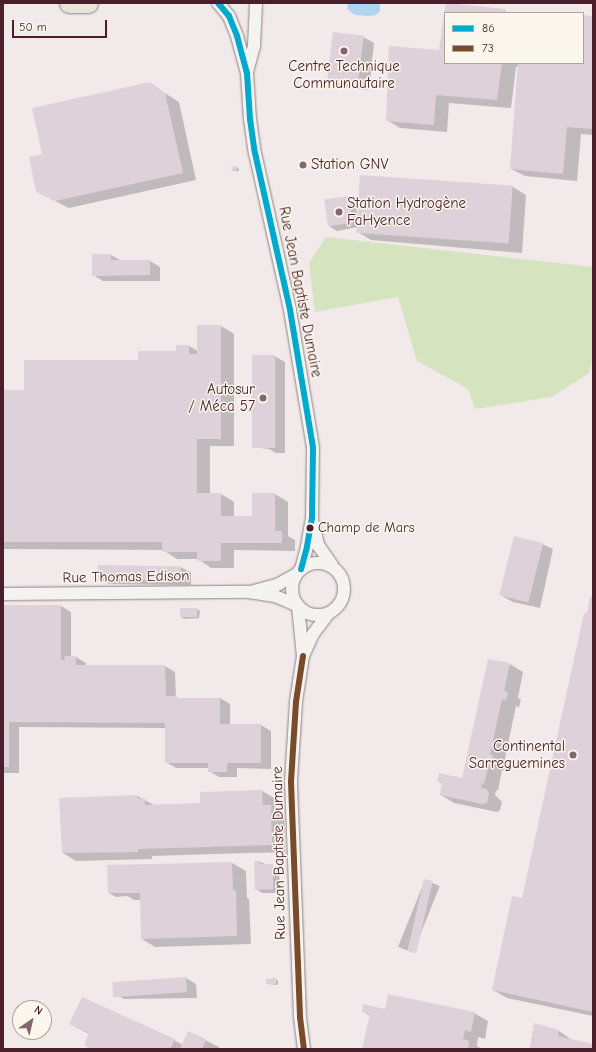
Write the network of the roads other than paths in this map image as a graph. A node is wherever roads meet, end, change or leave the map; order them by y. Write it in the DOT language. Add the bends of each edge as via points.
graph roads {
  1 [pos="69,3"];
  2 [pos="88,3"];
  3 [pos="218,3"];
  4 [pos="256,3"];
  5 [pos="247,73"];
  6 [pos="312,518"];
  7 [pos="332,565"];
  8 [pos="298,572"];
  9 [pos="249,592"];
  10 [pos="3,594"];
  11 [pos="298,606"];
  12 [pos="329,613"];
  13 [pos="303,656"];
  14 [pos="304,1049"];
  1 -- 2 [label="main road"];
  3 -- 5 [label="street, Rue Jean Baptiste Dumaire" via="229,16"];
  4 -- 5 [label="street, Rue Jean Baptiste Dumaire" via="254,46"];
  5 -- 6 [label="street, Rue Jean Baptiste Dumaire" via="255,153 290,310 313,448"];
  6 -- 7 [label="street, Rue Jean Baptiste Dumaire" via="318,545"];
  6 -- 8 [label="street, Rue Jean Baptiste Dumaire" via="307,547"];
  7 -- 8 [label="street" via="316,562"];
  7 -- 12 [label="street" via="343,577 344,594 342,602"];
  8 -- 9 [label="street, Rue Thomas Edison" via="277,585"];
  8 -- 11 [label="street" via="292,591"];
  9 -- 10 [label="street, Rue Thomas Edison"];
  9 -- 11 [label="street, Rue Thomas Edison" via="275,596"];
  11 -- 12 [label="street" via="312,614"];
  11 -- 13 [label="street, Rue Jean Baptiste Dumaire"];
  12 -- 13 [label="street, Rue Jean Baptiste Dumaire" via="313,634"];
  13 -- 14 [label="street, Rue Jean Baptiste Dumaire" via="296,702 291,782 300,1017"];
}
